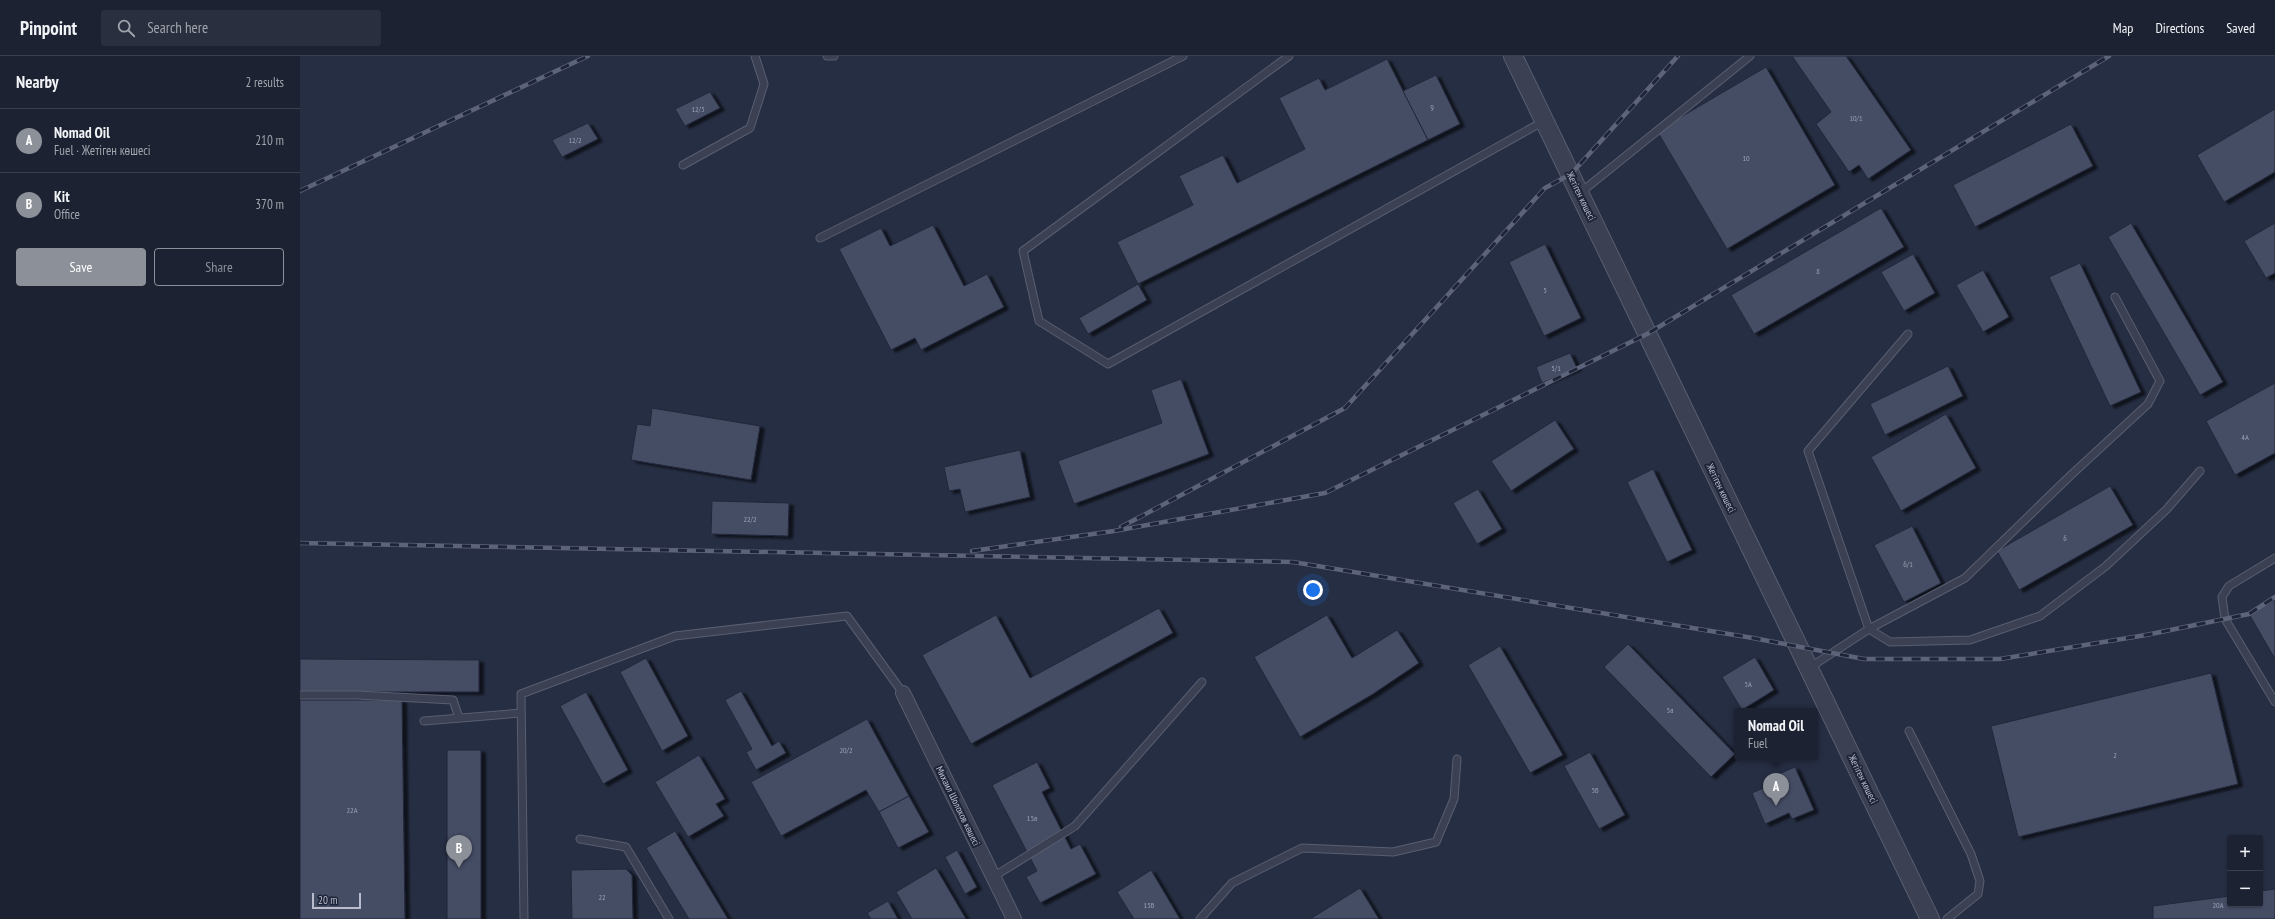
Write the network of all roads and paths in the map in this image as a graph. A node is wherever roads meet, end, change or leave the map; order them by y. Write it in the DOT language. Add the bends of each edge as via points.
graph roads {
  1 [pos="755,56"];
  2 [pos="827,56"];
  3 [pos="834,56"];
  4 [pos="1183,56"];
  5 [pos="1289,56"];
  6 [pos="1513,56"];
  7 [pos="1750,56"];
  8 [pos="1545,121"];
  9 [pos="683,165"];
  10 [pos="1580,193"];
  11 [pos="820,238"];
  12 [pos="2114,297"];
  13 [pos="1908,334"];
  14 [pos="2200,471"];
  15 [pos="2275,558"];
  16 [pos="1869,629"];
  17 [pos="1809,668"];
  18 [pos="1202,682"];
  19 [pos="903,693"];
  20 [pos="300,695"];
  21 [pos="2275,702"];
  22 [pos="521,713"];
  23 [pos="459,718"];
  24 [pos="424,722"];
  25 [pos="1909,731"];
  26 [pos="1457,759"];
  27 [pos="580,839"];
  28 [pos="993,878"];
  29 [pos="524,919"];
  30 [pos="669,919"];
  31 [pos="1014,919"];
  32 [pos="1200,919"];
  33 [pos="1930,919"];
  34 [pos="1947,919"];
  1 -- 9 [label="lane" via="764,84 750,128"];
  2 -- 3 [label="lane"];
  4 -- 11 [label="lane"];
  5 -- 8 [label="lane" via="1023,251 1039,321 1108,364"];
  6 -- 8 [label="street, Жетіген көшесі"];
  7 -- 10 [label="lane"];
  8 -- 10 [label="street, Жетіген көшесі"];
  10 -- 17 [label="street, Жетіген көшесі"];
  12 -- 16 [label="lane" via="2160,381 2148,404 1965,578"];
  13 -- 16 [label="lane" via="1808,451"];
  14 -- 16 [label="lane" via="2166,510 2106,566 2040,616 1970,640 1890,642"];
  15 -- 21 [label="lane" via="2229,586 2222,597 2225,619"];
  16 -- 17 [label="lane"];
  17 -- 33 [label="street, Жетіген көшесі"];
  18 -- 28 [label="lane" via="1076,826"];
  19 -- 22 [label="lane" via="847,616 675,636 521,694"];
  19 -- 28 [label="street, Михаил Шолохов көшесі"];
  20 -- 23 [label="lane" via="357,694 453,700"];
  22 -- 23 [label="lane"];
  22 -- 29 [label="lane"];
  23 -- 24 [label="lane"];
  25 -- 34 [label="lane" via="1971,854 1980,881 1978,894"];
  26 -- 32 [label="lane" via="1454,799 1436,842 1392,852 1302,848 1232,883"];
  27 -- 30 [label="lane" via="626,847"];
  28 -- 31 [label="street, Михаил Шолохов көшесі"];
}
